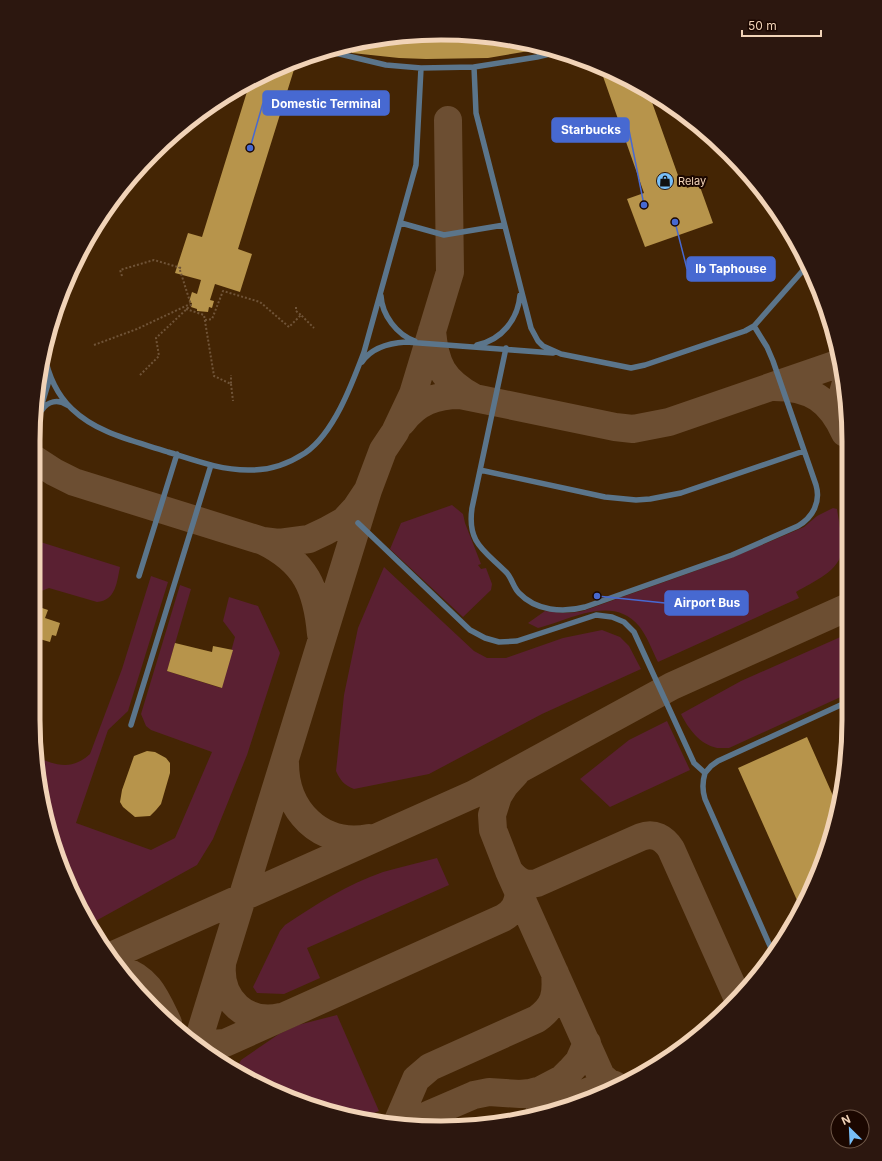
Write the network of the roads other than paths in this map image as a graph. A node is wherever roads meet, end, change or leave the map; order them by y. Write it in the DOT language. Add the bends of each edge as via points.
graph roads {
  1 [pos="338,54"];
  2 [pos="547,55"];
  3 [pos="474,67"];
  4 [pos="421,68"];
  5 [pos="401,224"];
  6 [pos="504,225"];
  7 [pos="804,271"];
  8 [pos="520,289"];
  9 [pos="381,290"];
  10 [pos="754,326"];
  11 [pos="417,342"];
  12 [pos="470,346"];
  13 [pos="506,348"];
  14 [pos="560,354"];
  15 [pos="47,366"];
  16 [pos="47,368"];
  17 [pos="357,371"];
  18 [pos="42,404"];
  19 [pos="71,408"];
  20 [pos="41,411"];
  21 [pos="804,451"];
  22 [pos="177,454"];
  23 [pos="211,465"];
  24 [pos="480,470"];
  25 [pos="358,523"];
  26 [pos="139,576"];
  27 [pos="842,705"];
  28 [pos="130,724"];
  29 [pos="705,773"];
  30 [pos="771,948"];
  1 -- 4 [label="lane" via="386,65"];
  2 -- 3 [label="lane"];
  3 -- 4 [label="lane"];
  3 -- 6 [label="lane" via="476,113"];
  4 -- 5 [label="lane" via="416,165"];
  5 -- 6 [label="lane" via="444,235"];
  5 -- 9 [label="lane"];
  6 -- 8 [label="lane"];
  7 -- 10 [label="lane"];
  8 -- 12 [label="lane" via="518,310 508,326 493,339"];
  8 -- 14 [label="lane" via="534,335 543,346"];
  9 -- 11 [label="lane" via="382,304 391,323"];
  9 -- 17 [label="lane"];
  10 -- 14 [label="lane" via="638,367 623,367"];
  10 -- 21 [label="lane" via="773,361"];
  11 -- 12 [label="lane"];
  11 -- 17 [label="lane" via="382,347 369,354"];
  12 -- 13 [label="lane"];
  13 -- 14 [label="lane"];
  13 -- 24 [label="lane"];
  15 -- 19 [label="lane" via="58,391"];
  16 -- 18 [label="lane" via="48,384"];
  17 -- 23 [label="lane" via="334,420 321,438 305,453 286,463 266,469 230,470"];
  19 -- 20 [label="lane" via="61,402 54,402 45,405"];
  19 -- 22 [label="lane" via="88,422 106,431"];
  21 -- 24 [label="lane" via="681,493 643,499 605,497"];
  21 -- 24 [label="lane" via="818,496 814,510 804,522 706,565 585,607 567,610 546,608 523,597 508,574 477,543 472,532 471,515"];
  22 -- 23 [label="lane"];
  22 -- 26 [label="lane"];
  23 -- 28 [label="lane"];
  25 -- 29 [label="lane" via="470,630 485,638 499,642 517,641 596,616 612,617 624,622 634,632 694,762"];
  27 -- 29 [label="lane" via="718,761"];
  29 -- 30 [label="lane" via="705,799"];
}
